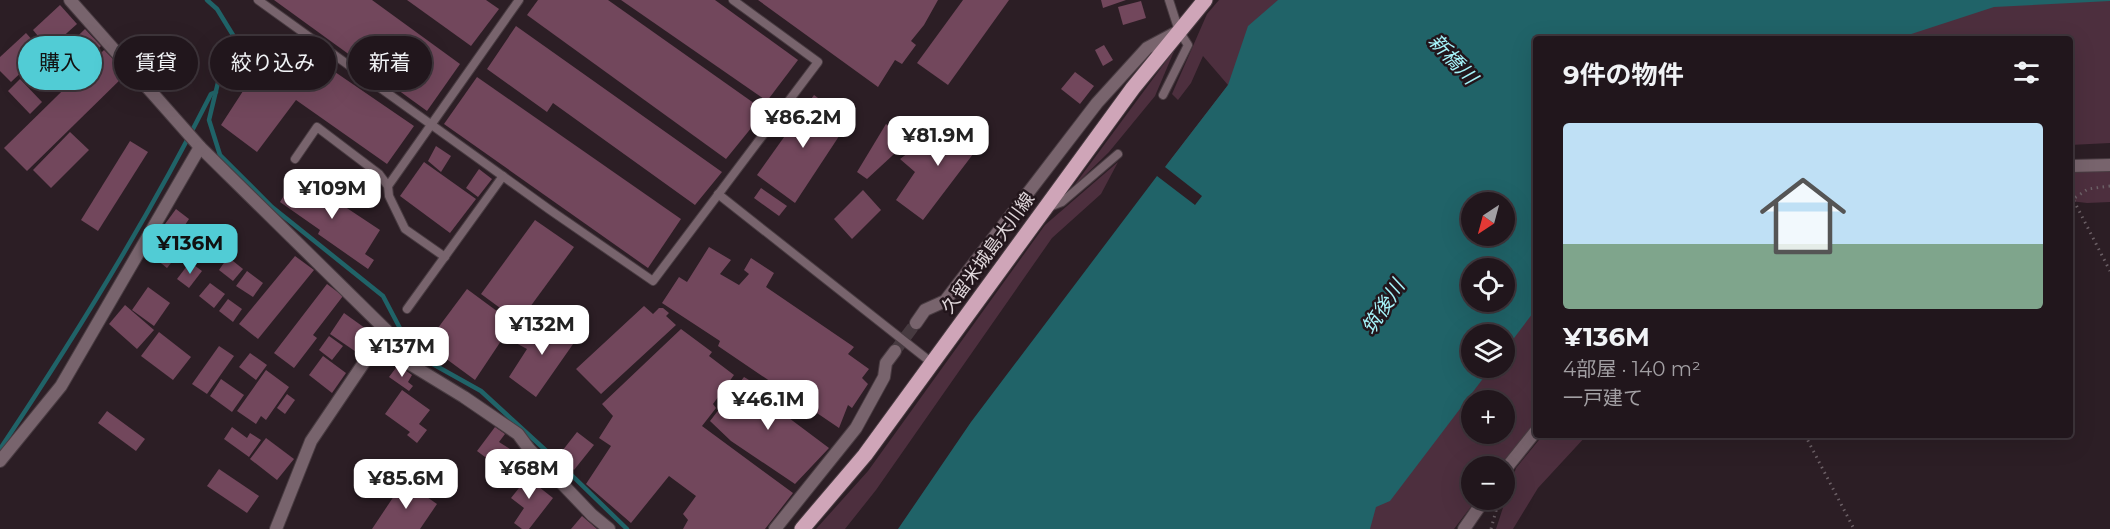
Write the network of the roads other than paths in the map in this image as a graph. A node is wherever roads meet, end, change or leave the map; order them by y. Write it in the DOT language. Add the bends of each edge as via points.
graph roads {
  1 [pos="70,0"];
  2 [pos="258,0"];
  3 [pos="519,0"];
  4 [pos="733,0"];
  5 [pos="1169,0"];
  6 [pos="1205,0"];
  7 [pos="1179,31"];
  8 [pos="1163,95"];
  9 [pos="431,124"];
  10 [pos="200,147"];
  11 [pos="1118,154"];
  12 [pos="295,159"];
  13 [pos="2110,165"];
  14 [pos="2073,166"];
  15 [pos="503,176"];
  16 [pos="388,186"];
  17 [pos="717,194"];
  18 [pos="1044,209"];
  19 [pos="445,257"];
  20 [pos="407,309"];
  21 [pos="916,322"];
  22 [pos="386,330"];
  23 [pos="895,351"];
  24 [pos="932,363"];
  25 [pos="1533,435"];
  26 [pos="1515,457"];
  27 [pos="0,461"];
  28 [pos="1477,510"];
  29 [pos="276,529"];
  30 [pos="609,529"];
  31 [pos="775,529"];
  32 [pos="802,529"];
  33 [pos="1464,529"];
  1 -- 10 [label="street"];
  2 -- 9 [label="lane"];
  3 -- 9 [label="lane"];
  4 -- 17 [label="lane" via="818,62"];
  5 -- 7 [label="lane"];
  6 -- 7 [label="main road, 久留米城島大川線"];
  7 -- 8 [label="lane" via="1188,45"];
  7 -- 18 [label="main road, 久留米城島大川線" via="1132,88"];
  7 -- 21 [label="street" via="1147,48 1104,96 945,301 925,310"];
  9 -- 15 [label="lane"];
  9 -- 16 [label="lane"];
  10 -- 22 [label="street"];
  10 -- 27 [label="street" via="61,386"];
  11 -- 18 [label="lane" via="1062,202"];
  12 -- 16 [label="lane" via="317,128 379,174"];
  13 -- 14 [label="street"];
  15 -- 17 [label="lane" via="653,281"];
  15 -- 19 [label="lane"];
  16 -- 19 [label="lane" via="405,229"];
  17 -- 24 [label="lane"];
  18 -- 24 [label="main road, 久留米城島大川線"];
  19 -- 20 [label="lane"];
  22 -- 29 [label="street" via="311,441"];
  22 -- 30 [label="street" via="405,361 518,434"];
  23 -- 31 [label="street" via="856,428"];
  24 -- 32 [label="main road, 久留米城島大川線" via="865,456"];
  25 -- 26 [label="street"];
  28 -- 33 [label="street"];
}
